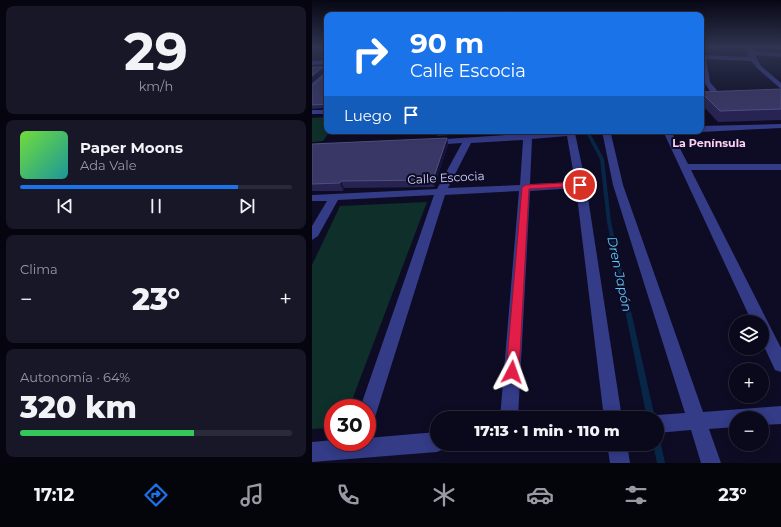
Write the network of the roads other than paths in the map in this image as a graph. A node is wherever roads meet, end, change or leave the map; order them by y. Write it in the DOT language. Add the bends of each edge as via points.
graph roads {
  1 [pos="762,69"];
  2 [pos="704,74"];
  3 [pos="324,75"];
  4 [pos="767,75"];
  5 [pos="781,75"];
  6 [pos="312,87"];
  7 [pos="781,87"];
  8 [pos="707,99"];
  9 [pos="312,112"];
  10 [pos="324,112"];
  11 [pos="781,126"];
  12 [pos="704,129"];
  13 [pos="560,134"];
  14 [pos="571,134"];
  15 [pos="607,134"];
  16 [pos="669,134"];
  17 [pos="528,137"];
  18 [pos="468,140"];
  19 [pos="421,142"];
  20 [pos="686,167"];
  21 [pos="779,169"];
  22 [pos="580,185"];
  23 [pos="526,187"];
  24 [pos="441,191"];
  25 [pos="334,197"];
  26 [pos="312,198"];
  27 [pos="312,236"];
  28 [pos="757,315"];
  29 [pos="769,340"];
  30 [pos="781,365"];
  31 [pos="372,399"];
  32 [pos="510,411"];
  33 [pos="612,411"];
  34 [pos="781,415"];
  35 [pos="769,416"];
  36 [pos="729,419"];
  37 [pos="698,421"];
  38 [pos="664,424"];
  39 [pos="430,442"];
  40 [pos="376,444"];
  41 [pos="324,450"];
  42 [pos="618,451"];
  43 [pos="312,452"];
  44 [pos="620,463"];
  45 [pos="711,463"];
  1 -- 4 [label="street"];
  2 -- 8 [label="street" via="707,82 723,98"];
  3 -- 6 [label="street"];
  4 -- 5 [label="street"];
  4 -- 7 [label="street"];
  9 -- 10 [label="street"];
  11 -- 12 [label="street"];
  13 -- 17 [label="street"];
  14 -- 22 [label="street"];
  15 -- 37 [label="street" via="618,185"];
  16 -- 20 [label="street"];
  17 -- 18 [label="street"];
  17 -- 23 [label="street"];
  18 -- 19 [label="street"];
  18 -- 24 [label="street"];
  20 -- 21 [label="street"];
  20 -- 28 [label="street"];
  22 -- 23 [label="street, Calle Escocia"];
  22 -- 33 [label="street"];
  23 -- 24 [label="street, Calle Escocia"];
  23 -- 32 [label="street"];
  24 -- 25 [label="street, Calle Escocia"];
  24 -- 31 [label="street"];
  25 -- 26 [label="street, Calle Escocia"];
  25 -- 27 [label="street"];
  29 -- 30 [label="street"];
  34 -- 35 [label="street"];
  36 -- 37 [label="street"];
  37 -- 38 [label="street"];
  37 -- 45 [label="street"];
  39 -- 40 [label="street"];
  41 -- 43 [label="street"];
  42 -- 44 [label="street"];
}
